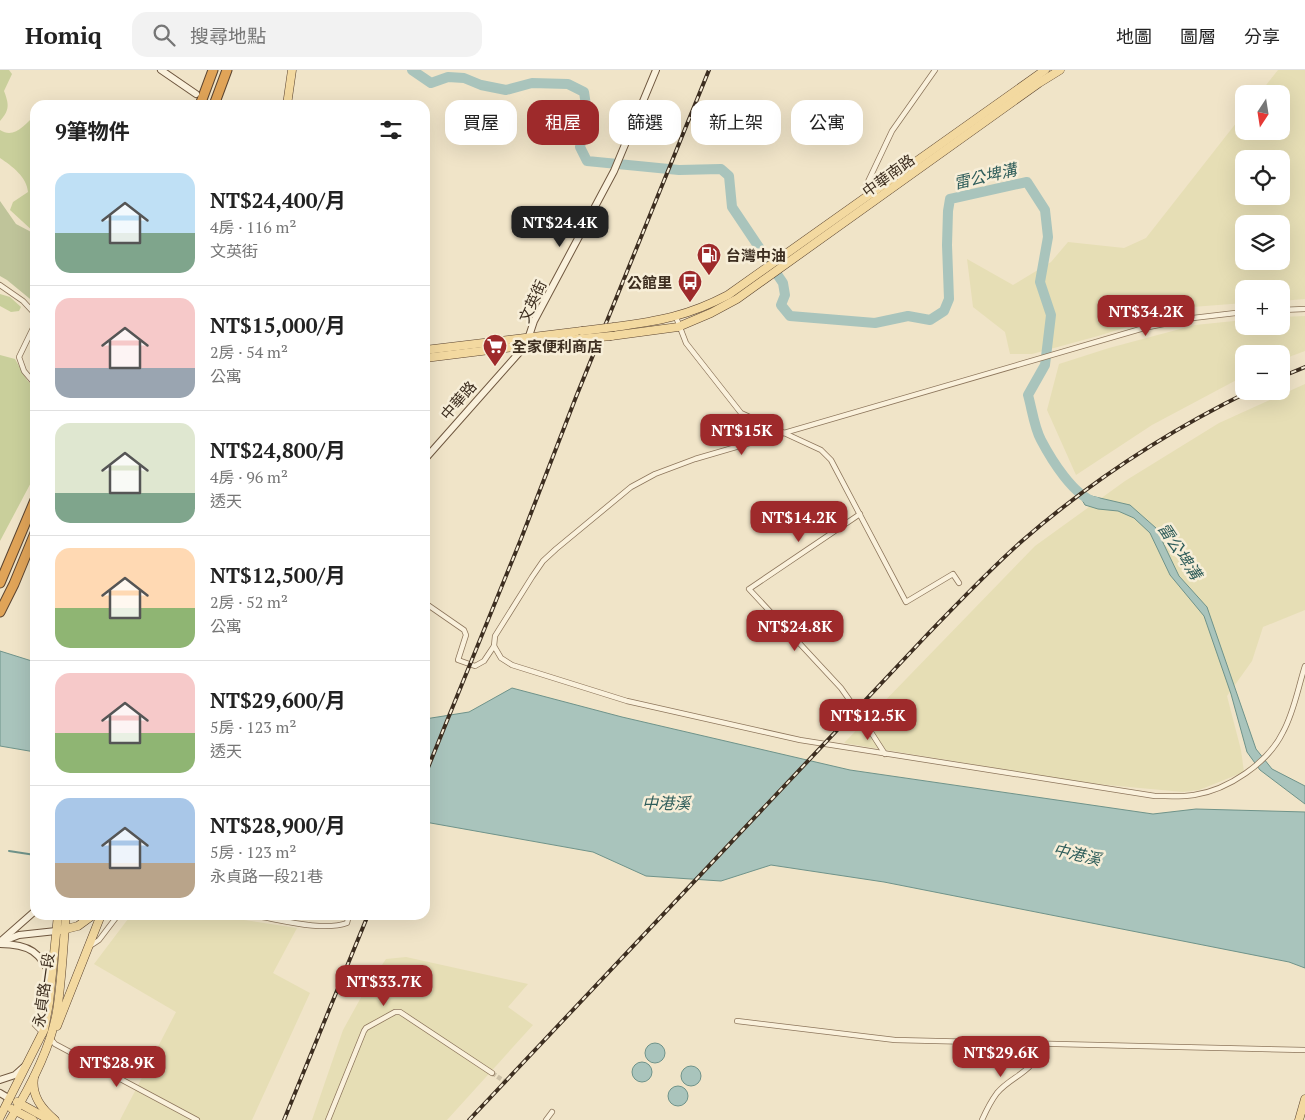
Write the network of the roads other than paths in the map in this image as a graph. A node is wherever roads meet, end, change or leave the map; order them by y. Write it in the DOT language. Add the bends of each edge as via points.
graph roads {
  1 [pos="161,70"];
  2 [pos="213,70"];
  3 [pos="227,70"];
  4 [pos="292,70"];
  5 [pos="656,70"];
  6 [pos="935,70"];
  7 [pos="1045,70"];
  8 [pos="1060,70"];
  9 [pos="196,94"];
  10 [pos="202,100"];
  11 [pos="216,100"];
  12 [pos="288,100"];
  13 [pos="946,145"];
  14 [pos="869,195"];
  15 [pos="874,202"];
  16 [pos="780,265"];
  17 [pos="0,286"];
  18 [pos="722,303"];
  19 [pos="1305,308"];
  20 [pos="30,309"];
  21 [pos="1290,309"];
  22 [pos="1235,313"];
  23 [pos="676,317"];
  24 [pos="678,327"];
  25 [pos="30,334"];
  26 [pos="530,336"];
  27 [pos="526,345"];
  28 [pos="430,349"];
  29 [pos="430,357"];
  30 [pos="30,378"];
  31 [pos="782,433"];
  32 [pos="430,453"];
  33 [pos="30,512"];
  34 [pos="860,514"];
  35 [pos="30,545"];
  36 [pos="2,579"];
  37 [pos="959,583"];
  38 [pos="430,606"];
  39 [pos="0,612"];
  40 [pos="494,646"];
  41 [pos="1305,666"];
  42 [pos="853,705"];
  43 [pos="858,712"];
  44 [pos="885,754"];
  45 [pos="30,915"];
  46 [pos="57,920"];
  47 [pos="66,920"];
  48 [pos="88,920"];
  49 [pos="100,920"];
  50 [pos="114,920"];
  51 [pos="282,920"];
  52 [pos="347,920"];
  53 [pos="65,929"];
  54 [pos="56,932"];
  55 [pos="0,942"];
  56 [pos="89,947"];
  57 [pos="52,979"];
  58 [pos="737,1021"];
  59 [pos="35,1025"];
  60 [pos="42,1033"];
  61 [pos="50,1038"];
  62 [pos="1040,1044"];
  63 [pos="1305,1050"];
  64 [pos="28,1064"];
  65 [pos="36,1069"];
  66 [pos="492,1073"];
  67 [pos="0,1080"];
  68 [pos="0,1093"];
  69 [pos="1305,1099"];
  70 [pos="5,1102"];
  71 [pos="18,1107"];
  72 [pos="552,1112"];
  73 [pos="0,1117"];
  74 [pos="10,1120"];
  75 [pos="33,1120"];
  76 [pos="50,1120"];
  77 [pos="55,1120"];
  78 [pos="197,1120"];
  79 [pos="328,1120"];
  80 [pos="546,1120"];
  81 [pos="982,1120"];
  82 [pos="1299,1120"];
  1 -- 9 [label="street"];
  2 -- 10 [label="highway"];
  3 -- 11 [label="highway"];
  4 -- 12 [label="main road"];
  5 -- 26 [label="street, 文英街" via="614,171 534,321"];
  6 -- 14 [label="street" via="892,131 865,188"];
  7 -- 13 [label="main road, 中華南路"];
  8 -- 13 [label="main road, 中華南路"];
  13 -- 14 [label="main road, 中華南路"];
  13 -- 15 [label="main road, 中華南路"];
  14 -- 15 [label="street"];
  14 -- 16 [label="main road, 中華南路"];
  15 -- 16 [label="main road, 中華南路"];
  16 -- 18 [label="main road"];
  17 -- 20 [label="street"];
  18 -- 23 [label="main road"];
  18 -- 24 [label="main road"];
  19 -- 21 [label="street"];
  22 -- 31 [label="street" via="1144,328"];
  23 -- 24 [label="street"];
  23 -- 26 [label="main road, bridge"];
  24 -- 27 [label="main road, bridge"];
  24 -- 31 [label="street" via="686,343 732,404 741,413"];
  25 -- 30 [label="street" via="19,357"];
  26 -- 27 [label="street, 中華路"];
  26 -- 28 [label="main road"];
  27 -- 29 [label="main road"];
  27 -- 32 [label="street, 中華路"];
  31 -- 34 [label="street" via="822,450 831,460"];
  31 -- 40 [label="street" via="655,474 631,487 544,561 502,624"];
  33 -- 36 [label="highway"];
  34 -- 37 [label="street" via="906,602 953,574"];
  34 -- 42 [label="street" via="749,589 836,682"];
  35 -- 39 [label="highway"];
  38 -- 40 [label="street" via="464,630 466,635 458,660 476,666 484,661"];
  40 -- 44 [label="street" via="501,658 512,666 627,701 800,740"];
  41 -- 44 [label="street" via="1284,732 1275,746 1252,768 1220,788 1196,795 1156,796"];
  43 -- 44 [label="street"];
  45 -- 55 [label="street"];
  46 -- 54 [label="main road, 永貞路一段"];
  47 -- 53 [label="main road, 永貞路一段"];
  48 -- 53 [label="main road"];
  49 -- 56 [label="main road"];
  50 -- 56 [label="street" via="100,940"];
  51 -- 52 [label="street" via="319,926 341,925"];
  53 -- 54 [label="main road"];
  53 -- 61 [label="main road, 永貞路一段" via="57,1011"];
  54 -- 55 [label="street" via="19,935"];
  54 -- 57 [label="main road, 永貞路一段"];
  55 -- 57 [label="street" via="35,952 43,959"];
  56 -- 61 [label="main road"];
  57 -- 60 [label="main road, 永貞路一段"];
  58 -- 62 [label="street" via="868,1038"];
  59 -- 60 [label="street"];
  60 -- 61 [label="street"];
  60 -- 64 [label="main road, 永貞路一段"];
  61 -- 65 [label="main road, 永貞路一段"];
  61 -- 78 [label="street" via="55,1044"];
  62 -- 63 [label="street"];
  62 -- 81 [label="street" via="1039,1053 1029,1069 998,1091"];
  64 -- 67 [label="street" via="15,1075"];
  64 -- 70 [label="main road, 永貞路一段"];
  65 -- 71 [label="main road, 永貞路一段"];
  65 -- 77 [label="main road" via="37,1100"];
  66 -- 79 [label="street" via="400,1012 395,1012 364,1031"];
  68 -- 70 [label="street"];
  69 -- 82 [label="main road"];
  70 -- 71 [label="main road"];
  70 -- 73 [label="main road, 永貞路一段"];
  71 -- 74 [label="main road, 永貞路一段"];
  71 -- 75 [label="main road"];
  71 -- 76 [label="main road"];
  72 -- 80 [label="street"];
}
